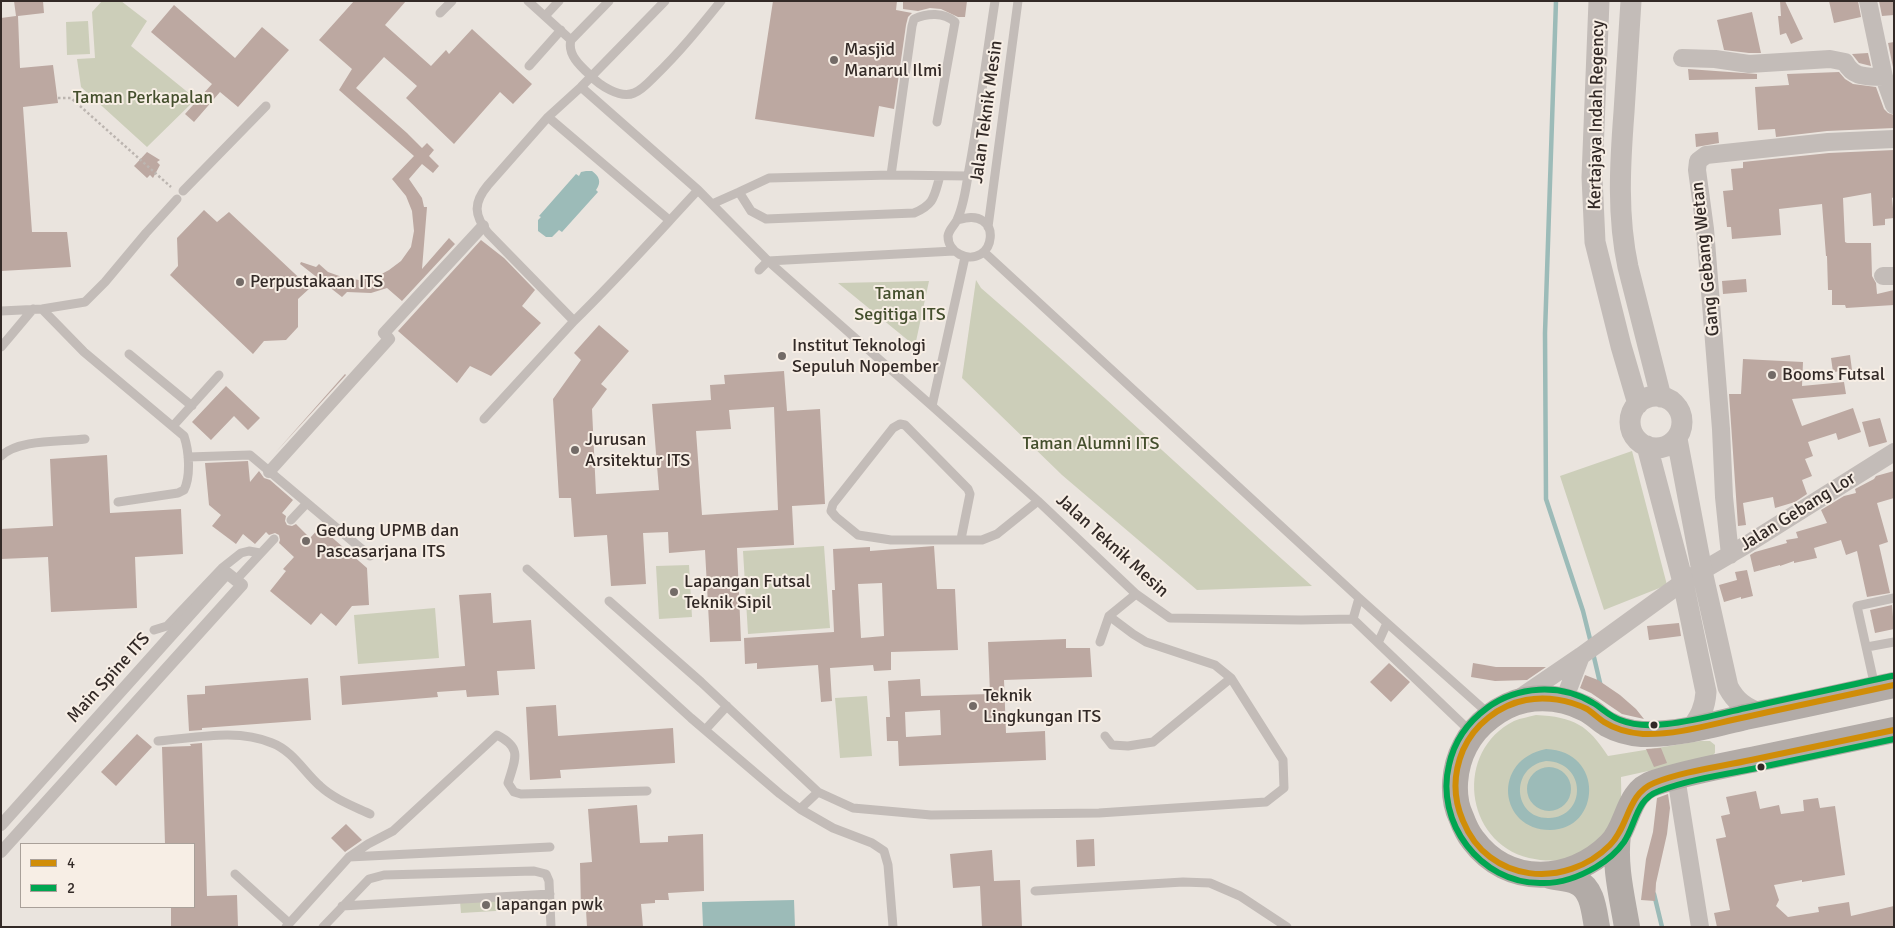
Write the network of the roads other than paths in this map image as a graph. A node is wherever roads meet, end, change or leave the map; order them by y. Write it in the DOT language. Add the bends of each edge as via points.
graph roads {
  1 [pos="452,1"];
  2 [pos="528,1"];
  3 [pos="559,1"];
  4 [pos="609,1"];
  5 [pos="664,1"];
  6 [pos="721,1"];
  7 [pos="995,1"];
  8 [pos="1018,1"];
  9 [pos="1599,1"];
  10 [pos="1631,1"];
  11 [pos="1868,1"];
  12 [pos="440,13"];
  13 [pos="545,16"];
  14 [pos="561,30"];
  15 [pos="571,40"];
  16 [pos="1682,58"];
  17 [pos="529,66"];
  18 [pos="591,77"];
  19 [pos="1888,80"];
  20 [pos="582,87"];
  21 [pos="1894,104"];
  22 [pos="266,106"];
  23 [pos="548,117"];
  24 [pos="937,122"];
  25 [pos="1894,139"];
  26 [pos="891,175"];
  27 [pos="940,176"];
  28 [pos="968,176"];
  29 [pos="698,190"];
  30 [pos="183,191"];
  31 [pos="739,192"];
  32 [pos="177,199"];
  33 [pos="712,204"];
  34 [pos="670,220"];
  35 [pos="957,220"];
  36 [pos="483,226"];
  37 [pos="988,227"];
  38 [pos="954,251"];
  39 [pos="984,252"];
  40 [pos="965,257"];
  41 [pos="768,261"];
  42 [pos="759,270"];
  43 [pos="38,309"];
  44 [pos="1,311"];
  45 [pos="574,321"];
  46 [pos="1,347"];
  47 [pos="129,354"];
  48 [pos="219,375"];
  49 [pos="1661,397"];
  50 [pos="1638,404"];
  51 [pos="192,406"];
  52 [pos="932,406"];
  53 [pos="484,419"];
  54 [pos="173,426"];
  55 [pos="1676,439"];
  56 [pos="85,440"];
  57 [pos="1647,446"];
  58 [pos="1894,452"];
  59 [pos="1,456"];
  60 [pos="188,457"];
  61 [pos="269,472"];
  62 [pos="1038,501"];
  63 [pos="118,502"];
  64 [pos="307,503"];
  65 [pos="291,520"];
  66 [pos="274,539"];
  67 [pos="961,539"];
  68 [pos="260,553"];
  69 [pos="1730,555"];
  70 [pos="370,556"];
  71 [pos="527,569"];
  72 [pos="1702,572"];
  73 [pos="236,580"];
  74 [pos="1682,582"];
  75 [pos="1136,594"];
  76 [pos="1359,598"];
  77 [pos="1894,598"];
  78 [pos="609,601"];
  79 [pos="1109,616"];
  80 [pos="1352,618"];
  81 [pos="1387,623"];
  82 [pos="154,630"];
  83 [pos="1100,642"];
  84 [pos="1894,642"];
  85 [pos="1378,643"];
  86 [pos="1866,647"];
  87 [pos="1583,655"];
  88 [pos="1231,678"];
  89 [pos="1885,687"];
  90 [pos="117,696"];
  91 [pos="1564,700"];
  92 [pos="727,706"];
  93 [pos="131,708"];
  94 [pos="1756,715"];
  95 [pos="1491,718"];
  96 [pos="1701,727"];
  97 [pos="705,730"];
  98 [pos="1894,730"];
  99 [pos="1105,736"];
  100 [pos="158,741"];
  101 [pos="1760,758"];
  102 [pos="1721,766"];
  103 [pos="1676,777"];
  104 [pos="647,791"];
  105 [pos="818,792"];
  106 [pos="800,809"];
  107 [pos="370,814"];
  108 [pos="10,815"];
  109 [pos="1,825"];
  110 [pos="25,826"];
  111 [pos="1618,835"];
  112 [pos="550,847"];
  113 [pos="1,852"];
  114 [pos="349,857"];
  115 [pos="235,874"];
  116 [pos="1547,875"];
  117 [pos="1035,891"];
  118 [pos="550,894"];
  119 [pos="342,906"];
  120 [pos="287,925"];
  121 [pos="323,927"];
  122 [pos="551,927"];
  123 [pos="893,927"];
  124 [pos="1287,927"];
  125 [pos="1597,927"];
  126 [pos="1627,927"];
  127 [pos="1700,927"];
  1 -- 12 [label="lane"];
  2 -- 13 [label="lane"];
  3 -- 13 [label="lane"];
  4 -- 15 [label="lane"];
  5 -- 18 [label="lane"];
  6 -- 18 [label="lane" via="669,63 634,93 623,95"];
  7 -- 28 [label="lane, Jalan Teknik Mesin"];
  8 -- 37 [label="lane, Jalan Teknik Mesin"];
  9 -- 50 [label="street, Kertajaya Indah Regency" via="1592,177 1596,242"];
  10 -- 49 [label="street, Kertajaya Indah Regency" via="1620,201 1625,254"];
  11 -- 19 [label="street"];
  13 -- 14 [label="lane"];
  14 -- 15 [label="lane"];
  14 -- 17 [label="lane"];
  15 -- 18 [label="lane" via="571,52"];
  16 -- 19 [label="street" via="1749,64 1830,59 1845,62 1856,75"];
  18 -- 20 [label="lane"];
  19 -- 21 [label="street"];
  20 -- 23 [label="lane"];
  20 -- 29 [label="lane, Jalan Teknik Mesin"];
  22 -- 30 [label="lane"];
  23 -- 34 [label="lane"];
  23 -- 36 [label="lane" via="482,193 476,205"];
  24 -- 26 [label="lane" via="955,22 951,18 923,15 914,19 912,26"];
  25 -- 69 [label="street, Gang Gebang Wetan" via="1828,142 1706,155 1698,161"];
  26 -- 27 [label="lane"];
  26 -- 31 [label="lane" via="769,178"];
  27 -- 28 [label="lane"];
  27 -- 31 [label="lane" via="927,208 914,213 766,219 751,211"];
  28 -- 35 [label="lane, Jalan Teknik Mesin"];
  29 -- 33 [label="lane, Jalan Teknik Mesin"];
  29 -- 34 [label="lane"];
  31 -- 33 [label="lane"];
  32 -- 43 [label="lane" via="85,302"];
  33 -- 41 [label="lane, Jalan Teknik Mesin"];
  34 -- 45 [label="lane"];
  35 -- 37 [label="lane" via="976,218"];
  35 -- 38 [label="lane" via="948,237"];
  36 -- 45 [label="lane"];
  36 -- 61 [label="street" via="384,333 389,339"];
  37 -- 39 [label="lane" via="989,245"];
  38 -- 40 [label="lane"];
  38 -- 41 [label="lane"];
  39 -- 40 [label="lane" via="975,257"];
  39 -- 76 [label="lane"];
  40 -- 52 [label="lane"];
  41 -- 42 [label="lane"];
  41 -- 52 [label="lane, Jalan Teknik Mesin"];
  43 -- 44 [label="lane"];
  43 -- 46 [label="lane"];
  43 -- 54 [label="lane"];
  45 -- 53 [label="lane"];
  47 -- 51 [label="lane"];
  48 -- 51 [label="lane"];
  49 -- 50 [label="street" via="1648,397"];
  49 -- 55 [label="street" via="1671,400 1682,418 1682,429"];
  50 -- 57 [label="street" via="1632,412 1632,432"];
  51 -- 54 [label="lane"];
  52 -- 62 [label="lane, Jalan Teknik Mesin"];
  54 -- 60 [label="lane" via="184,436"];
  55 -- 57 [label="street" via="1660,448"];
  55 -- 72 [label="street"];
  56 -- 59 [label="lane" via="22,445"];
  57 -- 74 [label="street"];
  58 -- 69 [label="street, Jalan Gebang Lor"];
  60 -- 61 [label="lane" via="250,455"];
  60 -- 63 [label="lane" via="188,483 184,490"];
  61 -- 64 [label="lane"];
  62 -- 67 [label="lane" via="997,534 982,540"];
  62 -- 75 [label="lane, Jalan Teknik Mesin"];
  64 -- 65 [label="lane"];
  64 -- 70 [label="lane"];
  66 -- 68 [label="lane, Main Spine ITS"];
  67 -- 67 [label="lane" via="970,494 968,488 905,425 894,428 833,504 831,511 858,535 891,540"];
  68 -- 73 [label="lane, Main Spine ITS"];
  68 -- 82 [label="lane" via="241,553 222,568 167,626"];
  69 -- 72 [label="street, Jalan Gebang Lor"];
  71 -- 97 [label="lane"];
  72 -- 74 [label="street"];
  72 -- 94 [label="street" via="1728,687 1734,698"];
  73 -- 90 [label="street, Main Spine ITS" via="227,573"];
  73 -- 93 [label="street, Main Spine ITS" via="242,585"];
  74 -- 87 [label="street"];
  74 -- 96 [label="street" via="1706,692"];
  75 -- 79 [label="lane"];
  75 -- 80 [label="lane, Jalan Teknik Mesin" via="1170,618"];
  76 -- 80 [label="lane"];
  76 -- 81 [label="lane"];
  77 -- 86 [label="lane" via="1857,606"];
  78 -- 92 [label="lane"];
  79 -- 83 [label="lane"];
  79 -- 88 [label="lane" via="1146,642 1215,664"];
  80 -- 85 [label="lane"];
  81 -- 85 [label="lane"];
  81 -- 95 [label="lane"];
  84 -- 86 [label="lane"];
  85 -- 95 [label="lane"];
  86 -- 89 [label="lane"];
  87 -- 91 [label="street"];
  87 -- 95 [label="street"];
  88 -- 99 [label="lane" via="1153,742 1112,745"];
  88 -- 105 [label="lane" via="1283,760 1284,788 1266,802 1098,813 931,815 853,808"];
  89 -- 94 [label="main road"];
  90 -- 93 [label="street"];
  90 -- 108 [label="street, Main Spine ITS"];
  91 -- 95 [label="main road" via="1524,700"];
  91 -- 96 [label="main road" via="1621,730 1658,734"];
  92 -- 97 [label="lane"];
  92 -- 105 [label="lane"];
  93 -- 110 [label="street, Main Spine ITS"];
  94 -- 96 [label="main road"];
  94 -- 101 [label="main road" via="1746,740"];
  95 -- 116 [label="main road" via="1465,746 1457,766 1455,790 1459,814 1472,839 1488,856 1508,868"];
  96 -- 102 [label="main road" via="1723,738"];
  97 -- 106 [label="lane"];
  98 -- 101 [label="main road"];
  100 -- 107 [label="lane" via="239,734 272,743 295,760 320,787"];
  101 -- 102 [label="main road"];
  102 -- 103 [label="main road"];
  103 -- 111 [label="main road" via="1651,784 1638,792"];
  103 -- 127 [label="street"];
  104 -- 114 [label="lane" via="514,792 508,783 515,751 509,741 497,735 393,830"];
  105 -- 106 [label="lane"];
  106 -- 123 [label="lane" via="884,851"];
  108 -- 109 [label="street, Main Spine ITS"];
  108 -- 110 [label="street"];
  110 -- 113 [label="street, Main Spine ITS"];
  111 -- 116 [label="main road" via="1589,863"];
  111 -- 126 [label="main road" via="1617,856"];
  112 -- 114 [label="lane"];
  114 -- 120 [label="lane"];
  115 -- 120 [label="lane"];
  116 -- 125 [label="main road" via="1585,887"];
  117 -- 124 [label="lane" via="1210,883 1240,896"];
  118 -- 119 [label="lane"];
  118 -- 119 [label="lane" via="546,874 534,871 384,875 369,879"];
  118 -- 122 [label="lane"];
  119 -- 121 [label="lane"];
}
